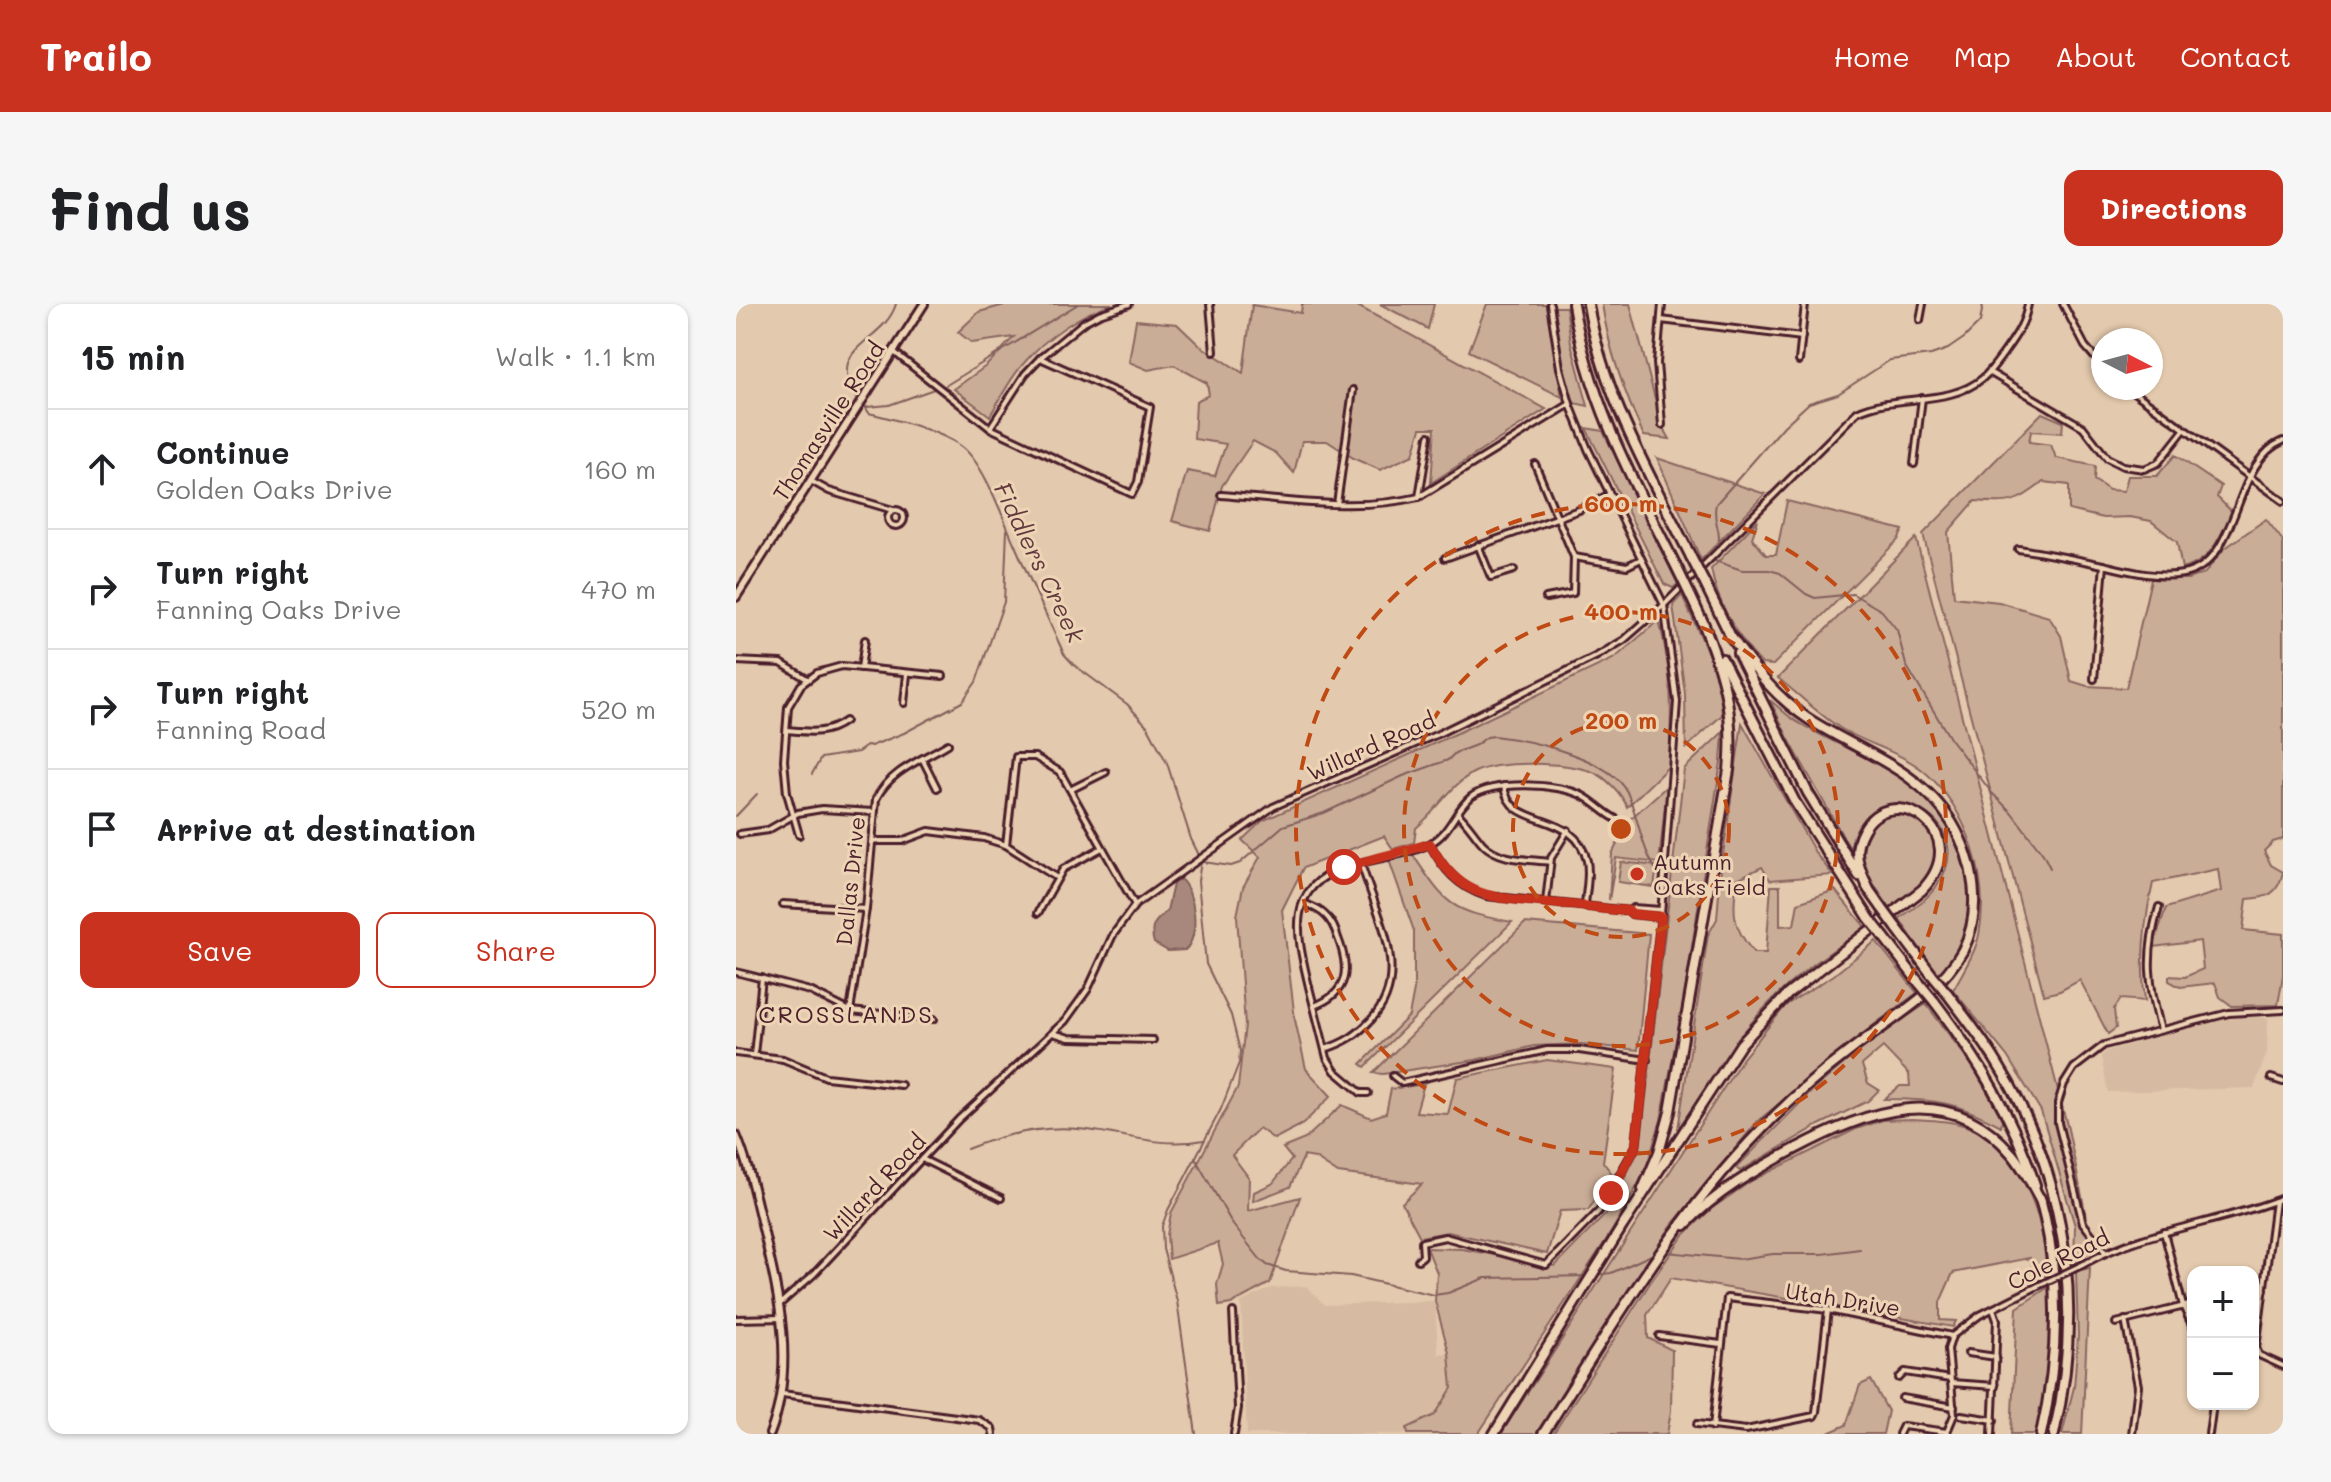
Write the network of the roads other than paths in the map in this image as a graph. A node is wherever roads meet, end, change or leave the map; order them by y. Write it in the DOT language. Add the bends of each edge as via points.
graph roads {
  1 [pos="924,304"];
  2 [pos="1129,304"];
  3 [pos="1210,304"];
  4 [pos="1550,304"];
  5 [pos="1573,304"];
  6 [pos="1588,304"];
  7 [pos="1662,304"];
  8 [pos="1805,304"];
  9 [pos="1923,304"];
  10 [pos="2028,304"];
  11 [pos="2063,304"];
  12 [pos="1661,320"];
  13 [pos="1920,320"];
  14 [pos="1802,337"];
  15 [pos="894,352"];
  16 [pos="1214,352"];
  17 [pos="2091,353"];
  18 [pos="1040,358"];
  19 [pos="1799,361"];
  20 [pos="1989,372"];
  21 [pos="1353,390"];
  22 [pos="1922,398"];
  23 [pos="2144,400"];
  24 [pos="1570,404"];
  25 [pos="1662,425"];
  26 [pos="990,428"];
  27 [pos="2184,430"];
  28 [pos="1429,436"];
  29 [pos="2283,441"];
  30 [pos="1535,464"];
  31 [pos="1914,464"];
  32 [pos="2249,477"];
  33 [pos="811,481"];
  34 [pos="1610,494"];
  35 [pos="1221,495"];
  36 [pos="1419,497"];
  37 [pos="2281,498"];
  38 [pos="875,503"];
  39 [pos="1337,504"];
  40 [pos="893,510"];
  41 [pos="1557,517"];
  42 [pos="888,520"];
  43 [pos="1478,545"];
  44 [pos="2018,549"];
  45 [pos="1574,557"];
  46 [pos="1445,558"];
  47 [pos="1641,558"];
  48 [pos="2104,565"];
  49 [pos="1514,570"];
  50 [pos="736,597"];
  51 [pos="1546,598"];
  52 [pos="1664,605"];
  53 [pos="1702,620"];
  54 [pos="1729,634"];
  55 [pos="865,640"];
  56 [pos="736,661"];
  57 [pos="861,668"];
  58 [pos="907,674"];
  59 [pos="943,676"];
  60 [pos="807,679"];
  61 [pos="2094,679"];
  62 [pos="904,703"];
  63 [pos="845,721"];
  64 [pos="787,730"];
  65 [pos="948,744"];
  66 [pos="923,760"];
  67 [pos="1106,772"];
  68 [pos="1504,786"];
  69 [pos="937,788"];
  70 [pos="1072,789"];
  71 [pos="873,812"];
  72 [pos="1458,814"];
  73 [pos="793,815"];
  74 [pos="1618,820"];
  75 [pos="1568,830"];
  76 [pos="740,834"];
  77 [pos="799,835"];
  78 [pos="874,841"];
  79 [pos="1430,844"];
  80 [pos="1006,845"];
  81 [pos="1102,848"];
  82 [pos="1550,862"];
  83 [pos="1361,863"];
  84 [pos="1057,878"];
  85 [pos="1869,890"];
  86 [pos="1546,902"];
  87 [pos="1303,903"];
  88 [pos="783,904"];
  89 [pos="1135,905"];
  90 [pos="1585,906"];
  91 [pos="2159,907"];
  92 [pos="866,909"];
  93 [pos="1629,911"];
  94 [pos="1662,911"];
  95 [pos="1038,913"];
  96 [pos="1661,917"];
  97 [pos="736,972"];
  98 [pos="762,978"];
  99 [pos="1314,1006"];
  100 [pos="2283,1010"];
  101 [pos="850,1011"];
  102 [pos="934,1019"];
  103 [pos="2161,1030"];
  104 [pos="1053,1033"];
  105 [pos="1153,1040"];
  106 [pos="1325,1049"];
  107 [pos="736,1053"];
  108 [pos="754,1055"];
  109 [pos="1647,1060"];
  110 [pos="1393,1076"];
  111 [pos="2271,1078"];
  112 [pos="2283,1082"];
  113 [pos="901,1085"];
  114 [pos="1368,1093"];
  115 [pos="736,1135"];
  116 [pos="922,1159"];
  117 [pos="1001,1198"];
  118 [pos="2283,1198"];
  119 [pos="2041,1201"];
  120 [pos="2275,1201"];
  121 [pos="1623,1225"];
  122 [pos="2164,1232"];
  123 [pos="2105,1252"];
  124 [pos="1418,1260"];
  125 [pos="1651,1265"];
  126 [pos="2259,1290"];
  127 [pos="2264,1290"];
  128 [pos="781,1303"];
  129 [pos="2187,1305"];
  130 [pos="2183,1306"];
  131 [pos="1993,1309"];
  132 [pos="1828,1310"];
  133 [pos="1233,1312"];
  134 [pos="2187,1314"];
  135 [pos="783,1318"];
  136 [pos="736,1319"];
  137 [pos="2125,1320"];
  138 [pos="2116,1323"];
  139 [pos="1659,1336"];
  140 [pos="1952,1336"];
  141 [pos="1721,1344"];
  142 [pos="1968,1353"];
  143 [pos="1996,1357"];
  144 [pos="2283,1366"];
  145 [pos="1899,1378"];
  146 [pos="1951,1382"];
  147 [pos="1995,1386"];
  148 [pos="782,1394"];
  149 [pos="1902,1398"];
  150 [pos="1954,1407"];
  151 [pos="2212,1410"];
  152 [pos="1961,1415"];
  153 [pos="1994,1420"];
  154 [pos="1697,1424"];
  155 [pos="1713,1427"];
  156 [pos="1947,1433"];
  157 [pos="770,1434"];
  158 [pos="993,1434"];
  159 [pos="1234,1434"];
  160 [pos="1494,1434"];
  161 [pos="1543,1434"];
  162 [pos="1899,1434"];
  163 [pos="1992,1434"];
  164 [pos="2041,1434"];
  165 [pos="2054,1434"];
  166 [pos="2132,1434"];
  167 [pos="2209,1434"];
  1 -- 15 [label="main road, Thomasville Road"];
  2 -- 18 [label="street" via="1084,322"];
  3 -- 16 [label="street"];
  4 -- 24 [label="street"];
  5 -- 53 [label="highway, bridge" via="1602,415"];
  6 -- 54 [label="highway, bridge" via="1613,397"];
  7 -- 12 [label="street"];
  8 -- 14 [label="street"];
  9 -- 13 [label="street"];
  10 -- 20 [label="street, Willard Road" via="2023,326"];
  11 -- 17 [label="street"];
  12 -- 14 [label="street"];
  12 -- 25 [label="street" via="1657,363"];
  14 -- 19 [label="street"];
  15 -- 26 [label="street"];
  15 -- 33 [label="main road, Thomasville Road"];
  18 -- 26 [label="street"];
  18 -- 26 [label="street" via="1150,407 1132,494"];
  20 -- 22 [label="street, Willard Road" via="1967,387"];
  20 -- 27 [label="street" via="2083,427 2102,452 2123,466 2144,469 2158,463"];
  21 -- 39 [label="street"];
  22 -- 31 [label="street"];
  22 -- 52 [label="street, Willard Road" via="1876,404 1850,418"];
  23 -- 27 [label="street"];
  24 -- 34 [label="street"];
  24 -- 36 [label="street"];
  27 -- 32 [label="street"];
  28 -- 36 [label="street"];
  29 -- 32 [label="street"];
  30 -- 41 [label="street"];
  32 -- 37 [label="street"];
  32 -- 48 [label="street" via="2229,529 2198,569 2164,575"];
  33 -- 38 [label="street"];
  33 -- 50 [label="main road, Thomasville Road"];
  34 -- 41 [label="street"];
  34 -- 47 [label="street"];
  35 -- 39 [label="street"];
  36 -- 39 [label="street"];
  38 -- 40 [label="street"];
  38 -- 42 [label="street"];
  40 -- 42 [label="street"];
  40 -- 42 [label="street" via="902,512 902,523 892,525"];
  41 -- 43 [label="street"];
  41 -- 45 [label="street"];
  43 -- 46 [label="street"];
  43 -- 49 [label="street" via="1491,577"];
  44 -- 48 [label="street"];
  45 -- 47 [label="street" via="1627,566"];
  45 -- 51 [label="street" via="1573,593"];
  47 -- 52 [label="street"];
  48 -- 61 [label="street"];
  52 -- 89 [label="street, Willard Road" via="1597,656 1263,813"];
  52 -- 94 [label="street" via="1677,702"];
  53 -- 119 [label="highway, bridge" via="1795,802 1869,918 1968,1046 1998,1095"];
  53 -- 121 [label="highway" via="1728,698 1729,770 1670,1112 1652,1169"];
  54 -- 85 [label="highway" via="1808,793"];
  54 -- 125 [label="highway" via="1791,707 1901,771 1937,802 1967,857 1974,913 1966,944 1942,980 1822,1073 1764,1127 1703,1194"];
  55 -- 57 [label="street"];
  56 -- 60 [label="street" via="781,663"];
  57 -- 58 [label="street"];
  57 -- 60 [label="street" via="830,668"];
  58 -- 59 [label="street"];
  58 -- 62 [label="street"];
  60 -- 64 [label="street" via="790,702"];
  63 -- 64 [label="street" via="824,732"];
  64 -- 73 [label="street" via="784,776"];
  65 -- 66 [label="street, Dallas Drive"];
  66 -- 69 [label="street"];
  66 -- 71 [label="street, Dallas Drive" via="893,775 881,788"];
  67 -- 70 [label="street"];
  68 -- 72 [label="street" via="1474,795"];
  68 -- 74 [label="street" via="1573,791"];
  68 -- 75 [label="street" via="1517,810"];
  70 -- 80 [label="street" via="1046,762 1016,757"];
  70 -- 81 [label="street"];
  71 -- 73 [label="street" via="822,809"];
  71 -- 78 [label="street, Dallas Drive"];
  72 -- 79 [label="street"];
  72 -- 82 [label="street" via="1481,843 1502,857"];
  73 -- 76 [label="street" via="768,830"];
  73 -- 77 [label="street"];
  75 -- 82 [label="street"];
  75 -- 90 [label="street" via="1586,859"];
  78 -- 80 [label="street" via="902,841 929,831"];
  78 -- 92 [label="street, Dallas Drive"];
  79 -- 83 [label="street"];
  79 -- 86 [label="street" via="1450,874 1475,892"];
  80 -- 84 [label="street"];
  81 -- 84 [label="street" via="1063,869"];
  81 -- 89 [label="street"];
  82 -- 86 [label="street"];
  83 -- 87 [label="street" via="1328,875"];
  83 -- 106 [label="street" via="1387,940 1391,980 1382,1005 1365,1027"];
  84 -- 95 [label="street"];
  85 -- 121 [label="highway" via="1857,857 1865,827 1894,810 1928,820 1941,852 1928,884 1807,978 1757,1025"];
  85 -- 165 [label="highway, bridge" via="1997,1061 2042,1154 2058,1208 2070,1322"];
  86 -- 90 [label="street"];
  87 -- 99 [label="street" via="1297,933"];
  87 -- 99 [label="street" via="1331,921 1346,963 1339,989"];
  88 -- 92 [label="street"];
  89 -- 104 [label="street, Willard Road" via="1113,935 1084,995"];
  90 -- 93 [label="street"];
  91 -- 103 [label="street" via="2148,956"];
  92 -- 101 [label="street, Dallas Drive"];
  93 -- 94 [label="street"];
  93 -- 96 [label="street"];
  94 -- 96 [label="street"];
  96 -- 109 [label="street"];
  97 -- 98 [label="street"];
  98 -- 101 [label="street" via="810,991"];
  98 -- 108 [label="street"];
  99 -- 106 [label="street"];
  100 -- 103 [label="street" via="2229,1013"];
  101 -- 102 [label="street"];
  103 -- 123 [label="street" via="2104,1045 2089,1055 2074,1068 2058,1103 2058,1123 2083,1223"];
  104 -- 105 [label="street"];
  104 -- 116 [label="street, Willard Road"];
  106 -- 114 [label="street" via="1335,1071"];
  107 -- 108 [label="street"];
  108 -- 113 [label="street" via="789,1061 826,1077"];
  109 -- 110 [label="street" via="1547,1050 1402,1083"];
  109 -- 124 [label="street" via="1636,1146 1599,1211 1546,1265 1445,1237 1422,1242 1423,1256"];
  111 -- 112 [label="street"];
  115 -- 128 [label="main road"];
  116 -- 117 [label="street"];
  116 -- 128 [label="street, Willard Road"];
  118 -- 120 [label="street, Cole Road"];
  119 -- 125 [label="highway" via="2010,1152 1976,1124 1929,1109 1887,1110 1853,1121 1746,1176 1688,1221"];
  119 -- 164 [label="highway" via="2055,1296 2052,1372"];
  120 -- 122 [label="street, Cole Road"];
  120 -- 127 [label="street"];
  121 -- 160 [label="highway"];
  122 -- 123 [label="street, Cole Road"];
  122 -- 130 [label="street"];
  123 -- 131 [label="street, Cole Road, bridge"];
  125 -- 161 [label="highway"];
  126 -- 127 [label="street"];
  127 -- 144 [label="street" via="2256,1348 2259,1355"];
  128 -- 135 [label="main road"];
  129 -- 130 [label="street"];
  130 -- 134 [label="street"];
  130 -- 137 [label="street"];
  131 -- 140 [label="street, Cole Road"];
  131 -- 143 [label="street"];
  132 -- 140 [label="street, Utah Drive"];
  132 -- 141 [label="street, Utah Drive" via="1727,1298"];
  132 -- 155 [label="street" via="1814,1416 1746,1430"];
  133 -- 159 [label="street" via="1238,1408"];
  135 -- 136 [label="street"];
  135 -- 148 [label="main road"];
  137 -- 138 [label="street"];
  137 -- 166 [label="street" via="2138,1386"];
  139 -- 141 [label="street"];
  140 -- 146 [label="street"];
  141 -- 155 [label="street"];
  142 -- 143 [label="street"];
  143 -- 147 [label="street"];
  145 -- 146 [label="street" via="1905,1372"];
  146 -- 147 [label="street"];
  146 -- 150 [label="street"];
  147 -- 153 [label="street"];
  148 -- 157 [label="main road"];
  148 -- 158 [label="street" via="979,1420"];
  149 -- 150 [label="street"];
  150 -- 156 [label="street"];
  151 -- 167 [label="street"];
  152 -- 153 [label="street"];
  153 -- 163 [label="street"];
  154 -- 155 [label="street"];
  156 -- 162 [label="street" via="1903,1426"];
}
